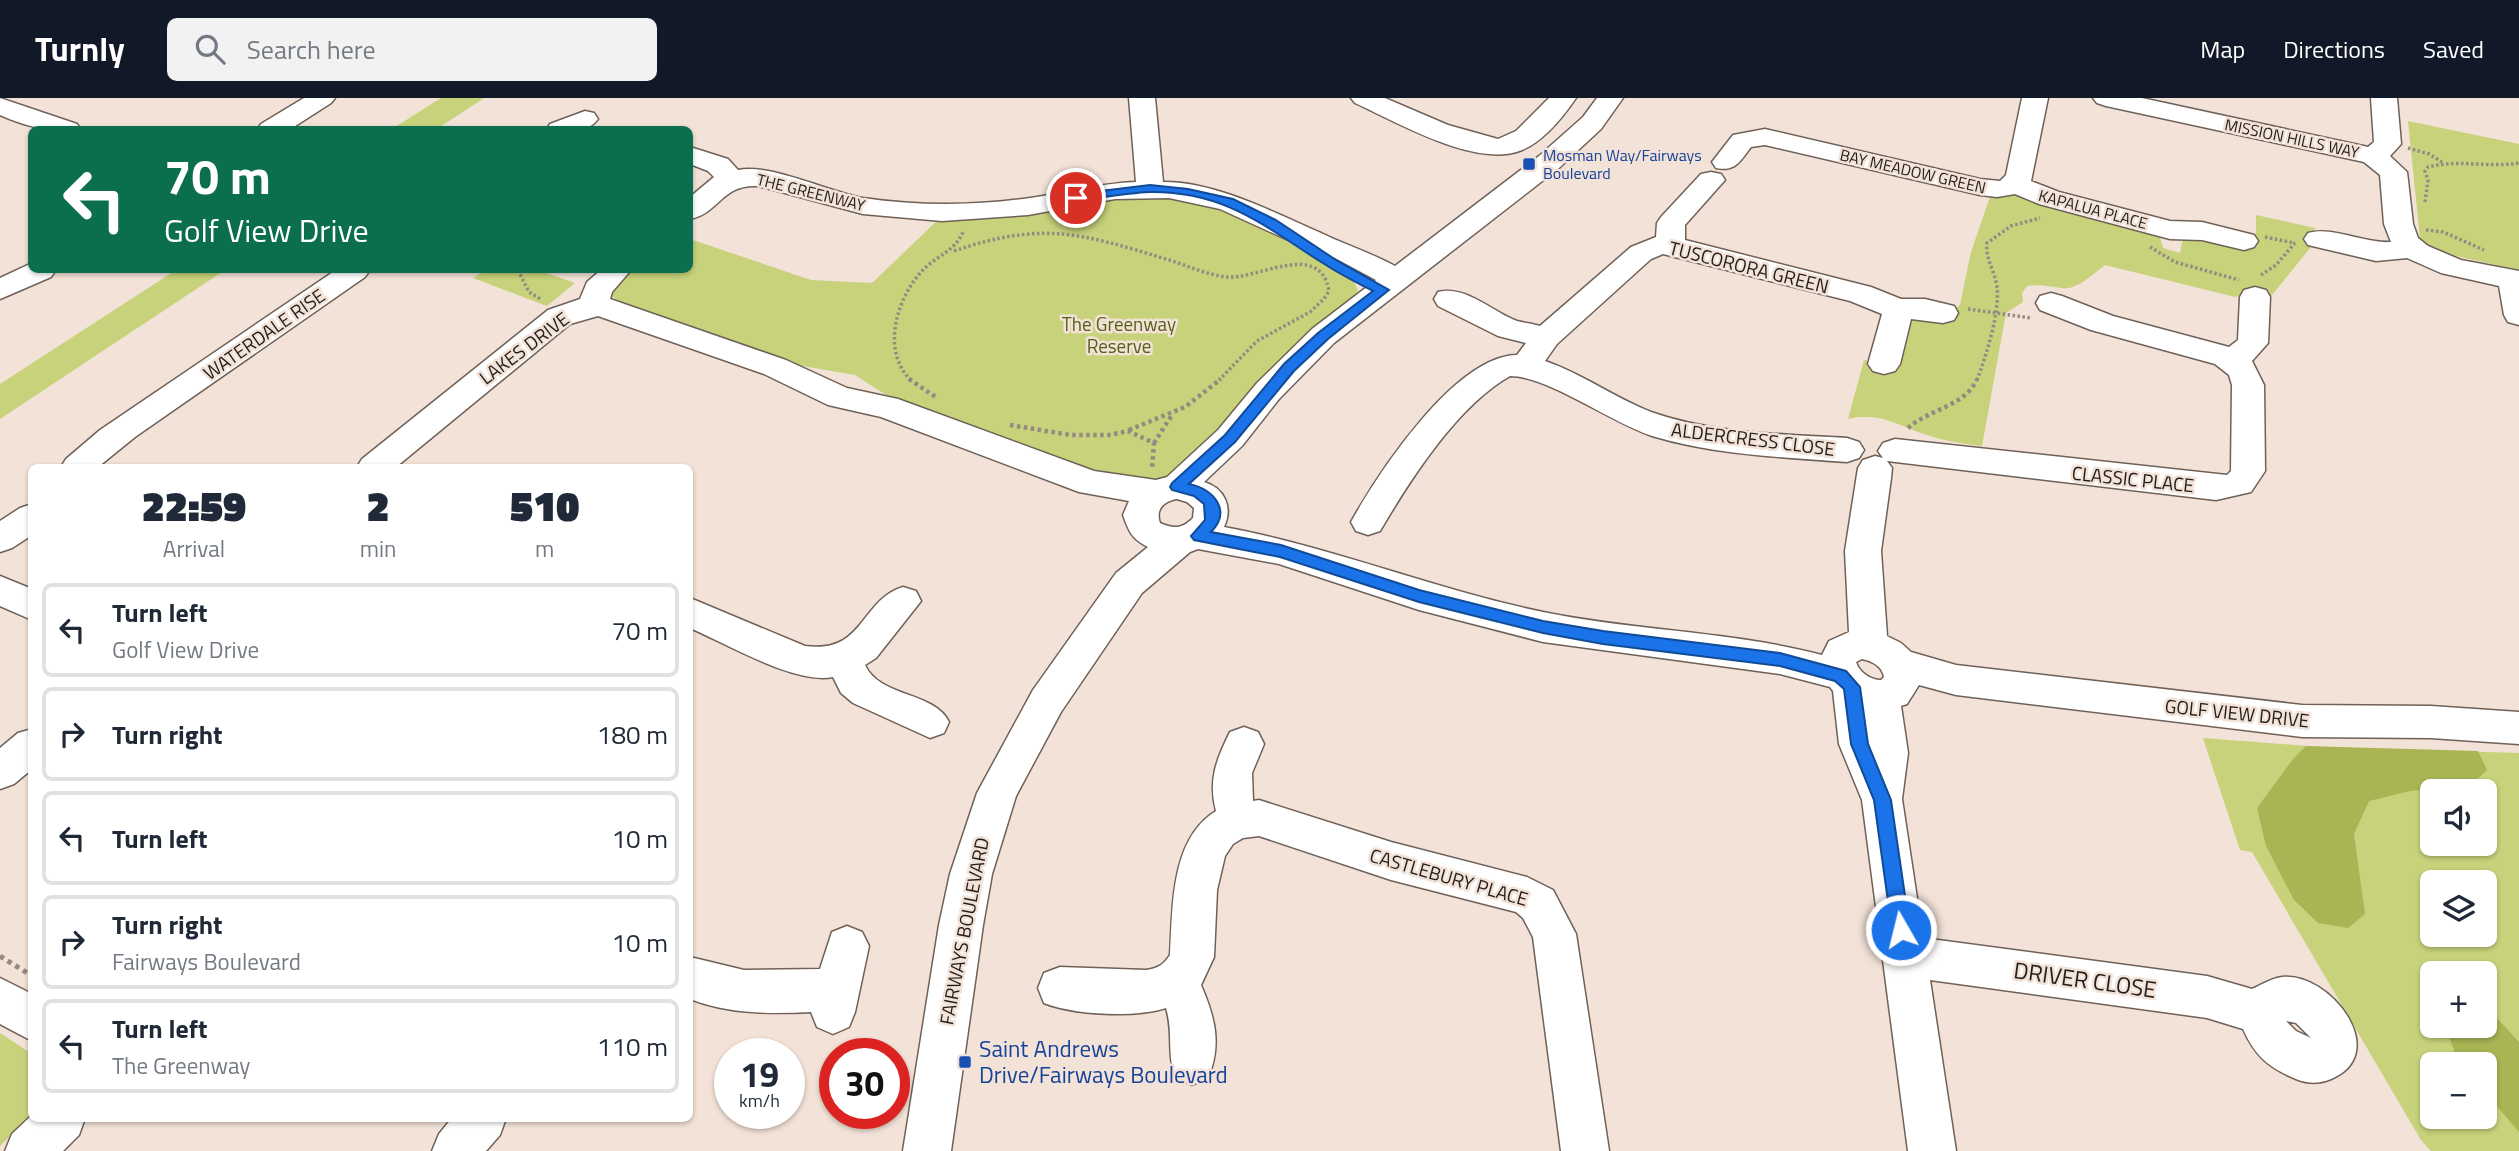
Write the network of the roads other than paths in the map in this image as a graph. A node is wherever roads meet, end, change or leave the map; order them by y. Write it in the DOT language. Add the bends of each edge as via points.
graph roads {
  1 [pos="322,98"];
  2 [pos="1142,98"];
  3 [pos="1364,98"];
  4 [pos="1563,98"];
  5 [pos="1610,98"];
  6 [pos="2035,98"];
  7 [pos="2106,98"];
  8 [pos="2384,98"];
  9 [pos="2157,103"];
  10 [pos="0,106"];
  11 [pos="597,116"];
  12 [pos="55,126"];
  13 [pos="276,126"];
  14 [pos="570,126"];
  15 [pos="2381,150"];
  16 [pos="693,156"];
  17 [pos="732,179"];
  18 [pos="2015,184"];
  19 [pos="1150,189"];
  20 [pos="693,209"];
  21 [pos="2253,239"];
  22 [pos="2306,241"];
  23 [pos="1670,245"];
  24 [pos="2412,249"];
  25 [pos="35,273"];
  26 [pos="351,273"];
  27 [pos="614,273"];
  28 [pos="2516,280"];
  29 [pos="1390,285"];
  30 [pos="0,290"];
  31 [pos="2255,297"];
  32 [pos="1449,299"];
  33 [pos="2050,303"];
  34 [pos="593,306"];
  35 [pos="1898,309"];
  36 [pos="1943,313"];
  37 [pos="2519,315"];
  38 [pos="1546,337"];
  39 [pos="2233,361"];
  40 [pos="1884,364"];
  41 [pos="1525,366"];
  42 [pos="173,398"];
  43 [pos="1872,457"];
  44 [pos="81,464"];
  45 [pos="107,464"];
  46 [pos="378,464"];
  47 [pos="1173,511"];
  48 [pos="28,518"];
  49 [pos="1368,522"];
  50 [pos="0,539"];
  51 [pos="0,590"];
  52 [pos="903,601"];
  53 [pos="28,604"];
  54 [pos="693,613"];
  55 [pos="844,660"];
  56 [pos="1869,673"];
  57 [pos="930,722"];
  58 [pos="2519,728"];
  59 [pos="1244,744"];
  60 [pos="1238,819"];
  61 [pos="847,946"];
  62 [pos="1905,956"];
  63 [pos="693,979"];
  64 [pos="1176,982"];
  65 [pos="1060,988"];
  66 [pos="0,999"];
  67 [pos="2262,1015"];
  68 [pos="28,1016"];
  69 [pos="1192,1062"];
  70 [pos="58,1122"];
  71 [pos="480,1122"];
  72 [pos="29,1151"];
  73 [pos="456,1151"];
  74 [pos="927,1151"];
  75 [pos="1585,1151"];
  76 [pos="1932,1151"];
  1 -- 13 [label="street"];
  2 -- 19 [label="street"];
  3 -- 4 [label="street" via="1473,144 1494,148 1521,140"];
  5 -- 29 [label="street, FAIRWAYS BOULEVARD" via="1592,123 1549,162"];
  6 -- 18 [label="street, BAY MEADOW GREEN"];
  7 -- 9 [label="street, MISSION HILLS WAY"];
  8 -- 15 [label="street"];
  9 -- 15 [label="street, MISSION HILLS WAY"];
  10 -- 12 [label="street"];
  11 -- 14 [label="street"];
  15 -- 24 [label="street, MISSION HILLS WAY" via="2392,172 2400,232"];
  16 -- 17 [label="street" via="718,165"];
  17 -- 19 [label="street, THE GREENWAY" via="760,178 837,201 886,209 970,212"];
  17 -- 20 [label="street, THE GREENWAY"];
  18 -- 21 [label="street, KAPALUA PLACE" via="2172,240 2202,231"];
  18 -- 23 [label="street, BAY MEADOW GREEN" via="2000,189 1980,187 1756,127 1671,223"];
  19 -- 29 [label="street, THE GREENWAY" via="1211,197 1248,210 1331,263"];
  22 -- 24 [label="street" via="2376,252"];
  23 -- 35 [label="street, TUSCORORA GREEN"];
  23 -- 38 [label="street, TUSCORORA GREEN" via="1641,253"];
  24 -- 28 [label="street" via="2441,263"];
  25 -- 30 [label="street"];
  26 -- 42 [label="street, WATERDALE RISE"];
  27 -- 34 [label="street" via="602,283"];
  28 -- 37 [label="street"];
  29 -- 47 [label="street, FAIRWAYS BOULEVARD" via="1289,368"];
  31 -- 39 [label="street" via="2253,343"];
  32 -- 38 [label="street" via="1509,329"];
  33 -- 39 [label="street"];
  34 -- 46 [label="street, LAKES DRIVE" via="559,317"];
  34 -- 47 [label="street, LAKES DRIVE" via="775,367 839,397 887,407"];
  35 -- 36 [label="street, TUSCORORA GREEN"];
  35 -- 40 [label="street"];
  38 -- 41 [label="street, TUSCORORA GREEN"];
  39 -- 43 [label="street, CLASSIC PLACE" via="2243,370 2248,386 2248,471 2235,486 2216,488"];
  41 -- 43 [label="street, ALDERCRESS CLOSE" via="1660,427"];
  41 -- 49 [label="street" via="1495,371 1446,414 1411,453"];
  42 -- 44 [label="street, WATERDALE RISE" via="100,445"];
  42 -- 45 [label="street, WATERDALE RISE"];
  43 -- 56 [label="street" via="1875,482 1862,576"];
  47 -- 56 [label="street, GOLF VIEW DRIVE" via="1419,596 1543,627"];
  47 -- 74 [label="street, FAIRWAYS BOULEVARD" via="1047,701 997,793 971,874 961,925"];
  48 -- 50 [label="street"];
  51 -- 53 [label="street"];
  52 -- 55 [label="street" via="863,647"];
  54 -- 55 [label="street" via="801,661 824,664"];
  55 -- 57 [label="street" via="854,682 866,692"];
  56 -- 58 [label="street, GOLF VIEW DRIVE" via="2302,722"];
  56 -- 62 [label="street" via="1888,753 1882,800"];
  59 -- 60 [label="street" via="1230,779"];
  60 -- 64 [label="street" via="1222,826 1205,851 1192,957"];
  60 -- 75 [label="street, CASTLEBURY PLACE" via="1274,822 1391,861 1514,892 1538,904 1554,934"];
  61 -- 63 [label="street" via="835,1001 746,993"];
  62 -- 67 [label="street, DRIVER CLOSE" via="2207,997"];
  62 -- 76 [label="street"];
  64 -- 65 [label="street" via="1153,991"];
  64 -- 69 [label="street" via="1194,1019"];
  66 -- 68 [label="street"];
  70 -- 72 [label="street"];
  71 -- 73 [label="street"];
}
